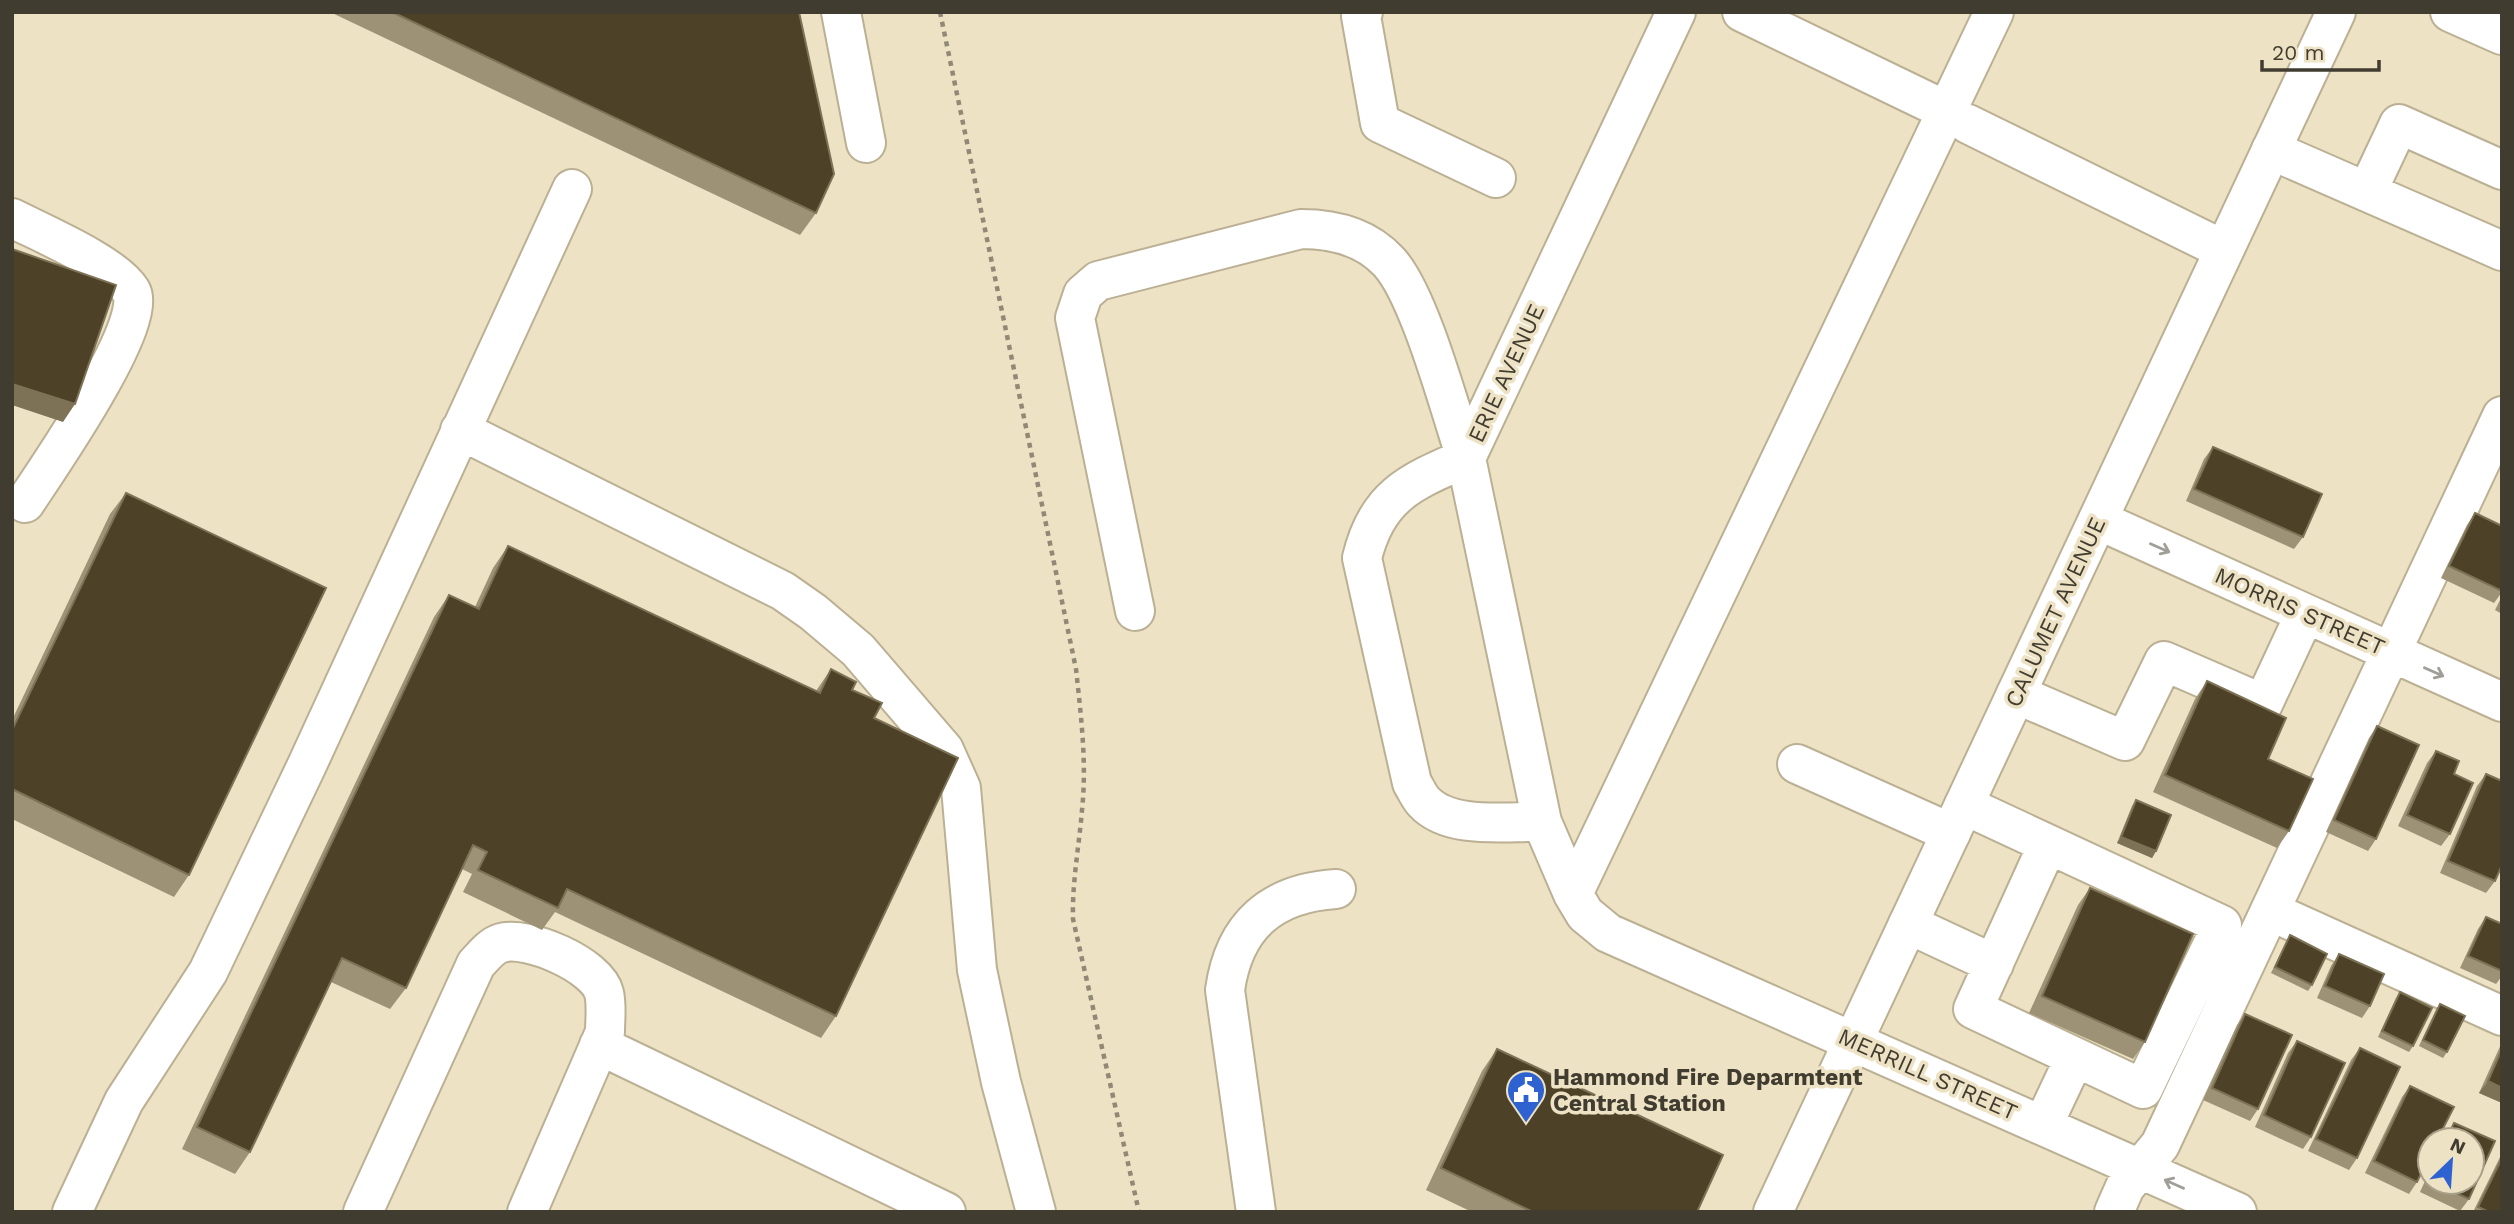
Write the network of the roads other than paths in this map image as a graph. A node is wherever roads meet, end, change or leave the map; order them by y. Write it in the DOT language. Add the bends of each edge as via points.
graph roads {
  1 [pos="841,12"];
  2 [pos="1363,12"];
  3 [pos="1676,12"];
  4 [pos="1742,12"];
  5 [pos="1994,12"];
  6 [pos="2336,12"];
  7 [pos="2451,12"];
  8 [pos="2502,35"];
  9 [pos="1957,118"];
  10 [pos="866,143"];
  11 [pos="2271,150"];
  12 [pos="2502,170"];
  13 [pos="1496,178"];
  14 [pos="572,189"];
  15 [pos="2367,192"];
  16 [pos="12,218"];
  17 [pos="2224,250"];
  18 [pos="2502,251"];
  19 [pos="2502,415"];
  20 [pos="460,430"];
  21 [pos="1466,458"];
  22 [pos="17,510"];
  23 [pos="2098,520"];
  24 [pos="1135,611"];
  25 [pos="2305,614"];
  26 [pos="2391,653"];
  27 [pos="2016,694"];
  28 [pos="2502,702"];
  29 [pos="1797,764"];
  30 [pos="1958,819"];
  31 [pos="1542,822"];
  32 [pos="2048,844"];
  33 [pos="1336,889"];
  34 [pos="1579,904"];
  35 [pos="2270,911"];
  36 [pos="1908,924"];
  37 [pos="1994,964"];
  38 [pos="2502,1016"];
  39 [pos="1853,1041"];
  40 [pos="600,1045"];
  41 [pos="2075,1057"];
  42 [pos="2043,1125"];
  43 [pos="2140,1169"];
  44 [pos="72,1212"];
  45 [pos="363,1212"];
  46 [pos="527,1212"];
  47 [pos="946,1212"];
  48 [pos="1037,1212"];
  49 [pos="1256,1212"];
  50 [pos="1773,1212"];
  51 [pos="2114,1212"];
  52 [pos="2237,1212"];
  1 -- 10 [label="street"];
  2 -- 13 [label="street" via="1380,123"];
  3 -- 21 [label="street, ERIE AVENUE"];
  4 -- 9 [label="street"];
  5 -- 9 [label="street"];
  6 -- 11 [label="street, CALUMET AVENUE"];
  7 -- 8 [label="street"];
  9 -- 17 [label="street"];
  9 -- 34 [label="street"];
  11 -- 15 [label="street"];
  11 -- 17 [label="street, CALUMET AVENUE"];
  12 -- 15 [label="street" via="2399,124"];
  14 -- 20 [label="street"];
  15 -- 18 [label="street"];
  16 -- 22 [label="street" via="95,259 131,290 135,308 94,399"];
  17 -- 23 [label="street, CALUMET AVENUE"];
  19 -- 26 [label="street"];
  20 -- 44 [label="street" via="208,972 124,1101"];
  20 -- 48 [label="street" via="783,591 858,650 944,750 961,788 977,970 1001,1082"];
  21 -- 24 [label="street" via="1412,300 1389,262 1364,243 1331,229 1301,229 1098,281 1083,294 1075,318"];
  21 -- 31 [label="street, ERIE AVENUE"];
  21 -- 31 [label="street" via="1408,484 1383,506 1362,558 1412,783 1424,803 1465,820"];
  23 -- 25 [label="street, MORRIS STREET, one-way"];
  23 -- 27 [label="street, CALUMET AVENUE"];
  25 -- 26 [label="street, MORRIS STREET"];
  25 -- 27 [label="street" via="2263,704 2164,661 2125,741"];
  26 -- 28 [label="street, MORRIS STREET, one-way"];
  26 -- 35 [label="street"];
  27 -- 30 [label="street, CALUMET AVENUE"];
  29 -- 30 [label="street"];
  30 -- 32 [label="street"];
  30 -- 36 [label="street, CALUMET AVENUE"];
  31 -- 34 [label="street, ERIE AVENUE"];
  32 -- 37 [label="street"];
  32 -- 41 [label="street" via="2222,925 2143,1089"];
  33 -- 49 [label="street" via="1287,899 1261,914 1241,937 1228,963 1224,990"];
  34 -- 39 [label="street, MERRILL STREET" via="1608,933"];
  35 -- 38 [label="street"];
  35 -- 43 [label="street" via="2160,1145"];
  36 -- 37 [label="street"];
  36 -- 39 [label="street, CALUMET AVENUE"];
  37 -- 41 [label="street" via="1973,1009"];
  39 -- 42 [label="street, MERRILL STREET"];
  39 -- 50 [label="street, CALUMET AVENUE"];
  40 -- 45 [label="street" via="605,1032 604,992 594,976 575,962 520,942 500,943 489,950 467,981"];
  40 -- 46 [label="street"];
  40 -- 47 [label="street"];
  41 -- 42 [label="street"];
  42 -- 43 [label="street, MERRILL STREET"];
  43 -- 51 [label="street" via="2125,1187"];
  52 -- 43 [label="street, MERRILL STREET, one-way"];
}
